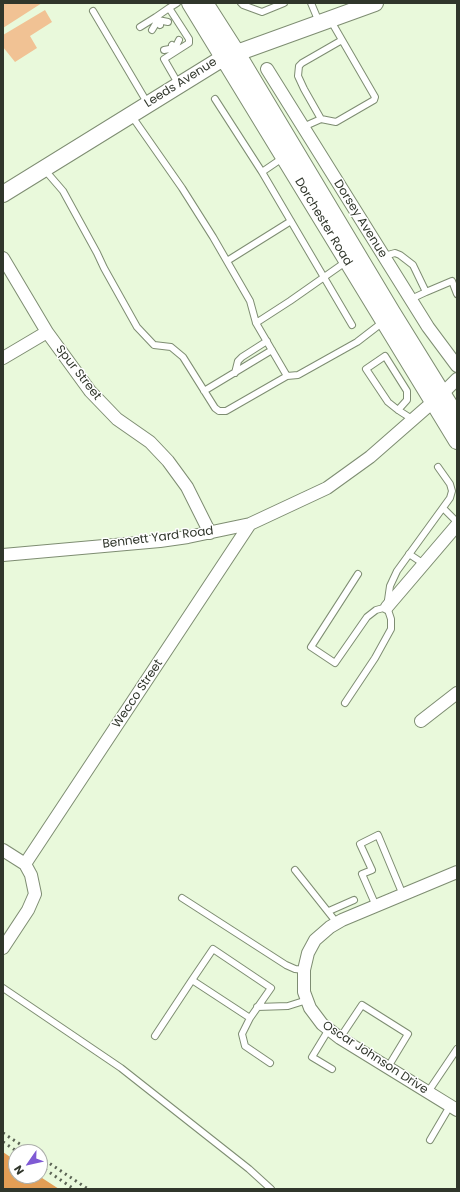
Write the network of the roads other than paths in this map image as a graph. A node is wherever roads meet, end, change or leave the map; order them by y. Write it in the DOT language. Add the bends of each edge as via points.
graph roads {
  1 [pos="177,3"];
  2 [pos="190,3"];
  3 [pos="205,3"];
  4 [pos="258,3"];
  5 [pos="284,3"];
  6 [pos="311,3"];
  7 [pos="375,3"];
  8 [pos="243,4"];
  9 [pos="169,8"];
  10 [pos="255,10"];
  11 [pos="93,11"];
  12 [pos="158,21"];
  13 [pos="324,21"];
  14 [pos="168,22"];
  15 [pos="140,27"];
  16 [pos="152,30"];
  17 [pos="179,40"];
  18 [pos="342,40"];
  19 [pos="174,48"];
  20 [pos="164,50"];
  21 [pos="230,55"];
  22 [pos="267,69"];
  23 [pos="179,85"];
  24 [pos="215,99"];
  25 [pos="148,104"];
  26 [pos="131,114"];
  27 [pos="322,119"];
  28 [pos="303,127"];
  29 [pos="284,157"];
  30 [pos="44,169"];
  31 [pos="262,172"];
  32 [pos="3,194"];
  33 [pos="291,221"];
  34 [pos="384,256"];
  35 [pos="352,257"];
  36 [pos="3,258"];
  37 [pos="227,262"];
  38 [pos="324,277"];
  39 [pos="454,280"];
  40 [pos="426,292"];
  41 [pos="457,294"];
  42 [pos="411,299"];
  43 [pos="384,321"];
  44 [pos="256,323"];
  45 [pos="352,325"];
  46 [pos="47,332"];
  47 [pos="267,341"];
  48 [pos="272,350"];
  49 [pos="3,358"];
  50 [pos="457,366"];
  51 [pos="235,373"];
  52 [pos="287,376"];
  53 [pos="457,379"];
  54 [pos="204,391"];
  55 [pos="438,397"];
  56 [pos="398,410"];
  57 [pos="457,417"];
  58 [pos="412,419"];
  59 [pos="457,440"];
  60 [pos="438,467"];
  61 [pos="442,508"];
  62 [pos="457,523"];
  63 [pos="250,524"];
  64 [pos="210,533"];
  65 [pos="409,554"];
  66 [pos="3,555"];
  67 [pos="424,564"];
  68 [pos="358,574"];
  69 [pos="387,607"];
  70 [pos="457,694"];
  71 [pos="346,702"];
  72 [pos="421,721"];
  73 [pos="3,850"];
  74 [pos="25,864"];
  75 [pos="295,870"];
  76 [pos="457,872"];
  77 [pos="403,895"];
  78 [pos="182,898"];
  79 [pos="354,900"];
  80 [pos="376,906"];
  81 [pos="329,911"];
  82 [pos="337,923"];
  83 [pos="3,948"];
  84 [pos="304,970"];
  85 [pos="192,980"];
  86 [pos="3,988"];
  87 [pos="307,1000"];
  88 [pos="257,1007"];
  89 [pos="250,1018"];
  90 [pos="329,1029"];
  91 [pos="155,1036"];
  92 [pos="340,1038"];
  93 [pos="457,1049"];
  94 [pos="270,1063"];
  95 [pos="388,1067"];
  96 [pos="332,1069"];
  97 [pos="428,1092"];
  98 [pos="453,1108"];
  99 [pos="430,1140"];
  100 [pos="271,1189"];
  1 -- 9 [label="lane"];
  2 -- 21 [label="main road, Dorchester Road"];
  3 -- 21 [label="main road, Dorchester Road"];
  4 -- 10 [label="lane"];
  5 -- 10 [label="lane" via="262,12"];
  6 -- 13 [label="lane"];
  7 -- 13 [label="main road, Leeds Avenue"];
  8 -- 10 [label="lane"];
  9 -- 12 [label="lane"];
  9 -- 19 [label="lane" via="189,39 189,43"];
  11 -- 25 [label="lane"];
  12 -- 14 [label="lane"];
  12 -- 15 [label="lane"];
  12 -- 16 [label="lane"];
  13 -- 18 [label="lane"];
  13 -- 21 [label="main road, Leeds Avenue"];
  17 -- 19 [label="lane"];
  18 -- 27 [label="lane" via="299,66 298,76"];
  18 -- 27 [label="lane" via="375,97 336,122"];
  19 -- 20 [label="lane"];
  19 -- 23 [label="lane" via="164,59"];
  21 -- 23 [label="main road, Leeds Avenue"];
  21 -- 29 [label="main road, Dorchester Road"];
  21 -- 35 [label="main road, Dorchester Road"];
  22 -- 28 [label="street, Dorsey Avenue"];
  23 -- 25 [label="main road, Leeds Avenue"];
  24 -- 31 [label="lane"];
  25 -- 26 [label="main road, Leeds Avenue"];
  26 -- 30 [label="main road, Leeds Avenue"];
  26 -- 37 [label="lane" via="182,188"];
  27 -- 28 [label="lane"];
  28 -- 34 [label="street, Dorsey Avenue"];
  29 -- 31 [label="lane"];
  29 -- 35 [label="main road, Dorchester Road"];
  30 -- 32 [label="main road, Leeds Avenue"];
  30 -- 54 [label="lane" via="63,191 138,326 154,344 171,347 183,357"];
  31 -- 33 [label="lane"];
  33 -- 37 [label="lane"];
  33 -- 38 [label="lane"];
  34 -- 40 [label="lane" via="394,254 413,265"];
  34 -- 42 [label="street, Dorsey Avenue"];
  35 -- 38 [label="lane"];
  35 -- 43 [label="main road, Dorchester Road"];
  35 -- 55 [label="main road, Dorchester Road"];
  36 -- 46 [label="street, Spur Street"];
  37 -- 44 [label="lane" via="250,301"];
  38 -- 44 [label="lane"];
  38 -- 45 [label="lane"];
  39 -- 40 [label="lane"];
  39 -- 41 [label="lane"];
  40 -- 42 [label="lane"];
  42 -- 50 [label="street, Dorsey Avenue"];
  43 -- 52 [label="lane" via="357,342 298,375"];
  43 -- 55 [label="main road, Dorchester Road"];
  44 -- 47 [label="lane"];
  46 -- 49 [label="street"];
  46 -- 64 [label="street, Spur Street" via="90,391 117,419 150,442 168,461 186,487"];
  47 -- 48 [label="lane"];
  47 -- 51 [label="lane" via="238,361"];
  48 -- 51 [label="lane"];
  48 -- 52 [label="lane"];
  51 -- 54 [label="lane"];
  52 -- 54 [label="lane" via="226,411 215,408"];
  53 -- 55 [label="street, Bennett Yard Road"];
  55 -- 57 [label="main road, Dorchester Road"];
  55 -- 58 [label="street, Bennett Yard Road"];
  55 -- 59 [label="main road, Dorchester Road"];
  56 -- 56 [label="lane" via="388,402 366,369 385,356 407,391 408,396"];
  56 -- 58 [label="lane"];
  58 -- 63 [label="street, Bennett Yard Road" via="370,457 327,488"];
  60 -- 61 [label="lane" via="452,491"];
  61 -- 62 [label="lane"];
  61 -- 65 [label="lane"];
  62 -- 67 [label="street"];
  63 -- 64 [label="street, Bennett Yard Road"];
  63 -- 74 [label="street, Wecco Street"];
  64 -- 66 [label="street, Bennett Yard Road"];
  65 -- 67 [label="lane"];
  65 -- 69 [label="lane" via="390,586"];
  67 -- 69 [label="street"];
  68 -- 69 [label="lane" via="311,647 335,663 367,617 376,610"];
  69 -- 71 [label="lane" via="391,629"];
  70 -- 72 [label="street"];
  73 -- 74 [label="street"];
  74 -- 83 [label="street" via="32,876 35,894 28,910"];
  75 -- 81 [label="lane"];
  76 -- 77 [label="street, Oscar Johnson Drive"];
  77 -- 80 [label="street, Oscar Johnson Drive"];
  77 -- 80 [label="lane" via="378,835 360,844 372,870 362,874"];
  78 -- 84 [label="lane" via="286,965"];
  79 -- 81 [label="lane"];
  80 -- 82 [label="street, Oscar Johnson Drive"];
  81 -- 82 [label="lane"];
  82 -- 84 [label="street, Oscar Johnson Drive" via="315,940 308,953"];
  84 -- 87 [label="street, Oscar Johnson Drive" via="304,992"];
  85 -- 88 [label="lane" via="213,949 271,988"];
  85 -- 89 [label="lane"];
  85 -- 91 [label="lane"];
  86 -- 100 [label="lane" via="121,1068"];
  87 -- 88 [label="lane" via="288,1006"];
  87 -- 90 [label="street, Oscar Johnson Drive" via="318,1020"];
  88 -- 89 [label="lane"];
  89 -- 94 [label="lane" via="242,1034 245,1046"];
  90 -- 92 [label="street, Oscar Johnson Drive"];
  90 -- 96 [label="lane" via="312,1057"];
  92 -- 95 [label="street, Oscar Johnson Drive"];
  92 -- 95 [label="lane" via="362,1005 408,1034"];
  93 -- 97 [label="lane"];
  95 -- 97 [label="street, Oscar Johnson Drive"];
  97 -- 98 [label="street, Oscar Johnson Drive"];
  98 -- 99 [label="lane"];
}
